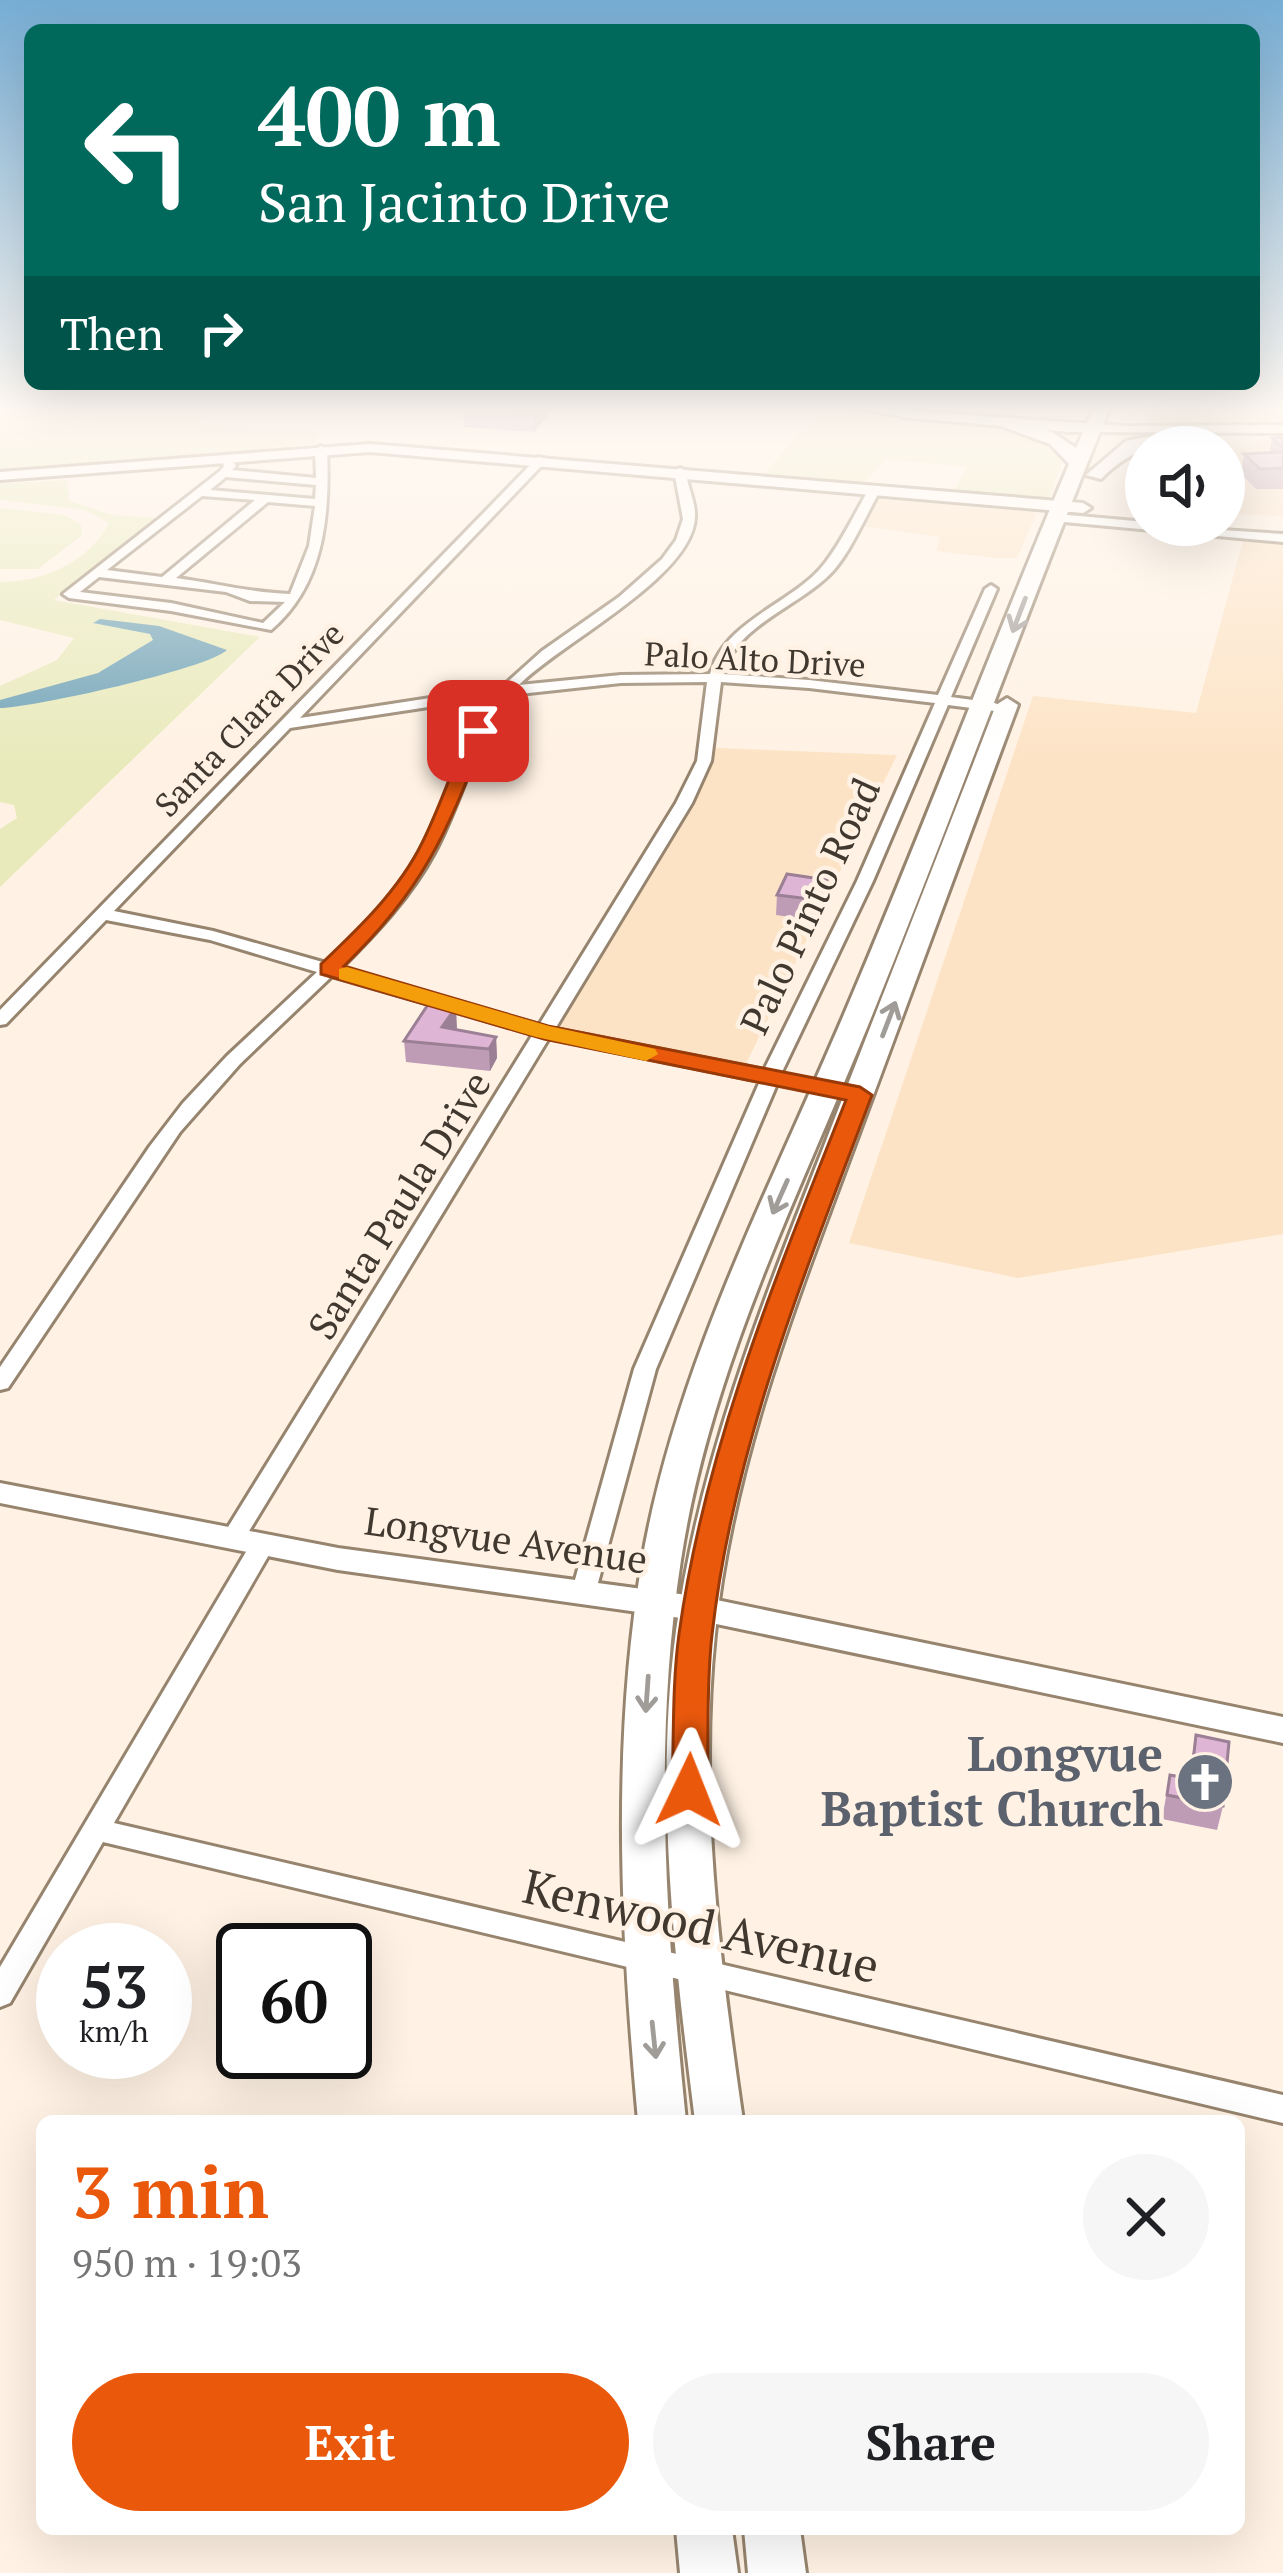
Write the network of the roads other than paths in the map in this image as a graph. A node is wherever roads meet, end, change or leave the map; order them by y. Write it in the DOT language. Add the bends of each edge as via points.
graph roads {
  1 [pos="155,527"];
  2 [pos="230,527"];
  3 [pos="315,527"];
  4 [pos="476,527"];
  5 [pos="686,527"];
  6 [pos="853,527"];
  7 [pos="1065,527"];
  8 [pos="1068,527"];
  9 [pos="1190,527"];
  10 [pos="1283,538"];
  11 [pos="96,573"];
  12 [pos="165,580"];
  13 [pos="992,590"];
  14 [pos="296,598"];
  15 [pos="715,677"];
  16 [pos="504,692"];
  17 [pos="941,701"];
  18 [pos="995,706"];
  19 [pos="286,724"];
  20 [pos="103,914"];
  21 [pos="329,969"];
  22 [pos="0,1020"];
  23 [pos="544,1032"];
  24 [pos="769,1080"];
  25 [pos="843,1092"];
  26 [pos="0,1383"];
  27 [pos="0,1493"];
  28 [pos="247,1543"];
  29 [pos="583,1594"];
  30 [pos="658,1603"];
  31 [pos="702,1609"];
  32 [pos="1283,1730"];
  33 [pos="99,1830"];
  34 [pos="645,1959"];
  35 [pos="699,1972"];
  36 [pos="0,1994"];
  37 [pos="1283,2109"];
  38 [pos="661,2115"];
  39 [pos="718,2115"];
  40 [pos="705,2535"];
  41 [pos="773,2535"];
  42 [pos="709,2573"];
  43 [pos="777,2573"];
  1 -- 11 [label="street"];
  2 -- 12 [label="street"];
  3 -- 14 [label="street"];
  4 -- 19 [label="street, Santa Clara Drive"];
  5 -- 16 [label="street" via="654,574"];
  6 -- 15 [label="street, Santa Paula Drive" via="828,569 732,644"];
  7 -- 18 [label="main road, one-way"];
  8 -- 18 [label="main road" via="1063,559"];
  9 -- 10 [label="street"];
  11 -- 12 [label="street"];
  11 -- 14 [label="street" via="69,594 266,627"];
  12 -- 14 [label="street"];
  13 -- 17 [label="street, Palo Pinto Road"];
  15 -- 16 [label="street, Palo Alto Drive"];
  15 -- 17 [label="street, Palo Alto Drive"];
  15 -- 23 [label="street, Santa Paula Drive" via="693,785"];
  16 -- 19 [label="street, Palo Alto Drive"];
  16 -- 21 [label="street" via="478,731 414,875"];
  17 -- 18 [label="street, Palo Alto Drive"];
  17 -- 24 [label="street, Palo Pinto Road"];
  18 -- 25 [label="main road"];
  19 -- 20 [label="street, Santa Clara Drive"];
  20 -- 21 [label="street"];
  20 -- 22 [label="street, Santa Clara Drive"];
  21 -- 23 [label="street"];
  21 -- 26 [label="street" via="207,1087 149,1158"];
  23 -- 24 [label="street"];
  23 -- 28 [label="street, Santa Paula Drive"];
  24 -- 25 [label="street"];
  24 -- 29 [label="street, Palo Pinto Road" via="645,1369"];
  25 -- 30 [label="main road, one-way" via="734,1302 678,1480"];
  25 -- 31 [label="main road" via="755,1367"];
  27 -- 28 [label="main road, Longvue Avenue"];
  28 -- 29 [label="main road, Longvue Avenue"];
  28 -- 33 [label="street, Santa Paula Drive"];
  29 -- 30 [label="main road, Longvue Avenue"];
  30 -- 31 [label="main road, Longvue Avenue"];
  30 -- 34 [label="main road, one-way" via="641,1785"];
  31 -- 32 [label="main road, Longvue Avenue"];
  31 -- 35 [label="main road" via="689,1790"];
  33 -- 34 [label="street, Kenwood Avenue"];
  33 -- 36 [label="street, Santa Paula Drive"];
  34 -- 35 [label="street, Kenwood Avenue"];
  34 -- 38 [label="main road, one-way"];
  35 -- 37 [label="street, Kenwood Avenue"];
  35 -- 39 [label="main road"];
  40 -- 42 [label="main road"];
  41 -- 43 [label="main road"];
}
